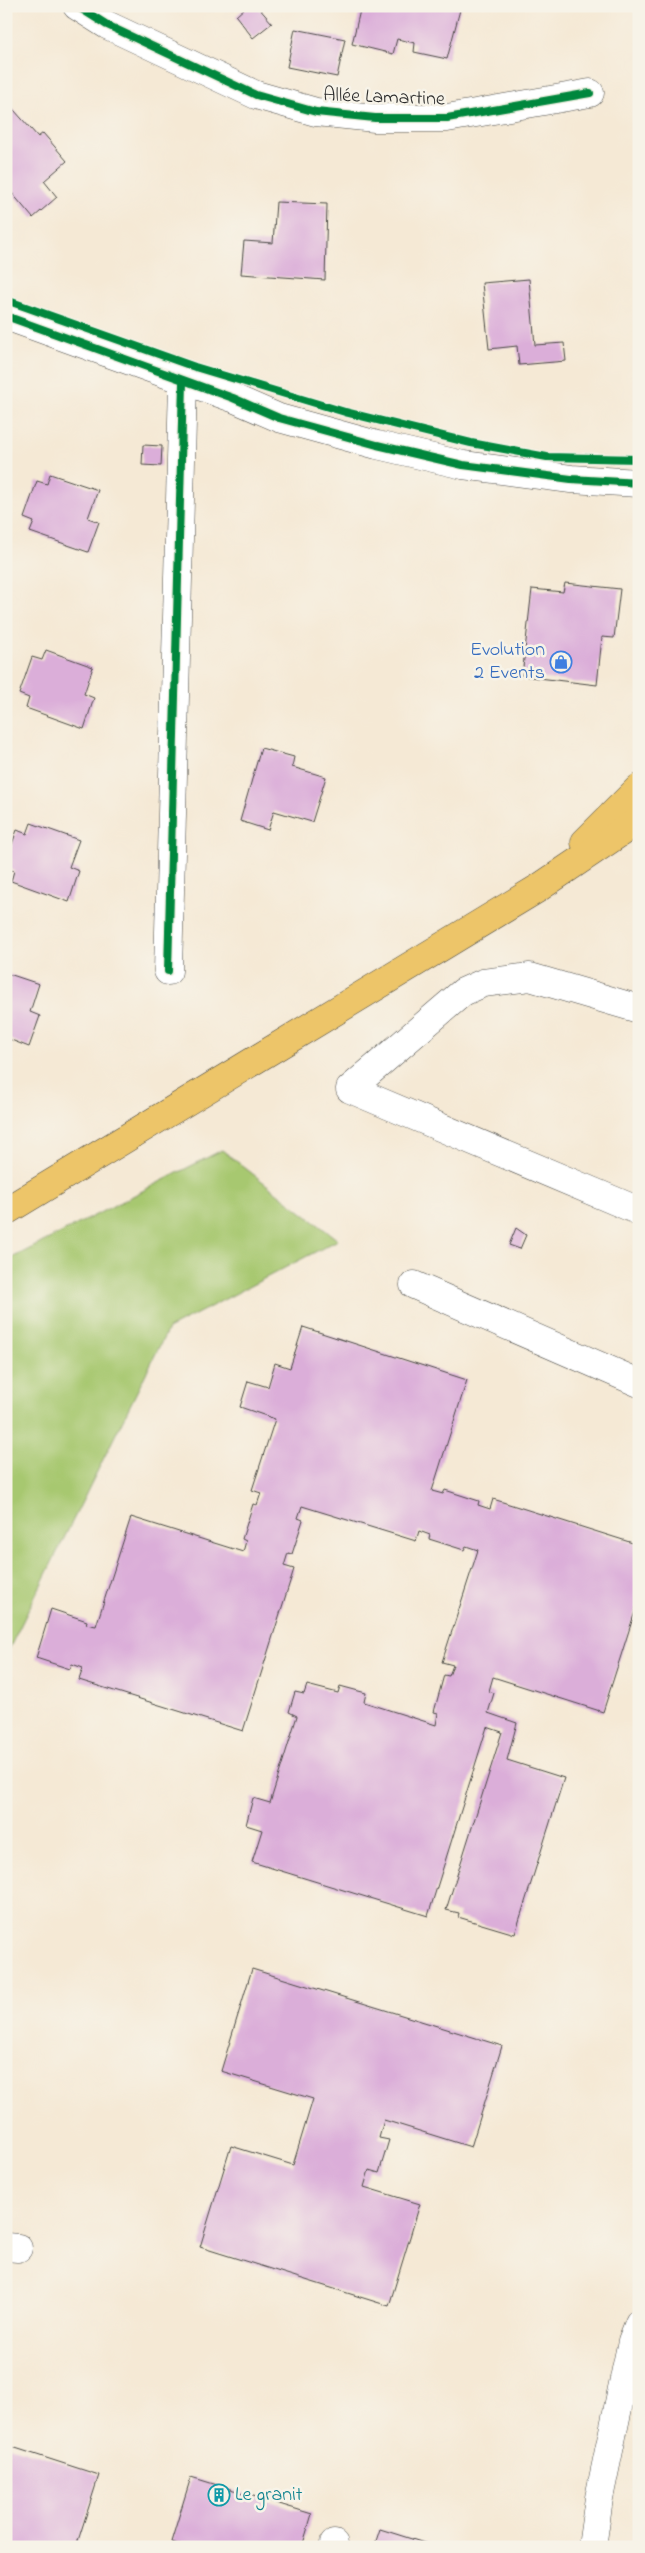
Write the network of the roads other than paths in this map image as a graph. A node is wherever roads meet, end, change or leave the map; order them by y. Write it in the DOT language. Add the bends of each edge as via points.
graph roads {
  1 [pos="77,6"];
  2 [pos="590,93"];
  3 [pos="6,316"];
  4 [pos="183,382"];
  5 [pos="639,483"];
  6 [pos="639,788"];
  7 [pos="639,820"];
  8 [pos="537,889"];
  9 [pos="168,971"];
  10 [pos="639,1009"];
  11 [pos="6,1211"];
  12 [pos="639,1211"];
  13 [pos="414,1285"];
  14 [pos="639,1383"];
  15 [pos="639,2324"];
  16 [pos="592,2547"];
  1 -- 2 [label="street, Allée Lamartine" via="108,25 256,95 316,112 375,118 446,118"];
  3 -- 4 [label="street"];
  4 -- 5 [label="street" via="279,418 463,465 571,479"];
  4 -- 9 [label="street"];
  6 -- 8 [label="main road"];
  7 -- 8 [label="main road"];
  8 -- 11 [label="main road"];
  10 -- 12 [label="street" via="530,977 483,984 463,992 350,1088"];
  13 -- 14 [label="street"];
  15 -- 16 [label="street" via="632,2341"];
}
